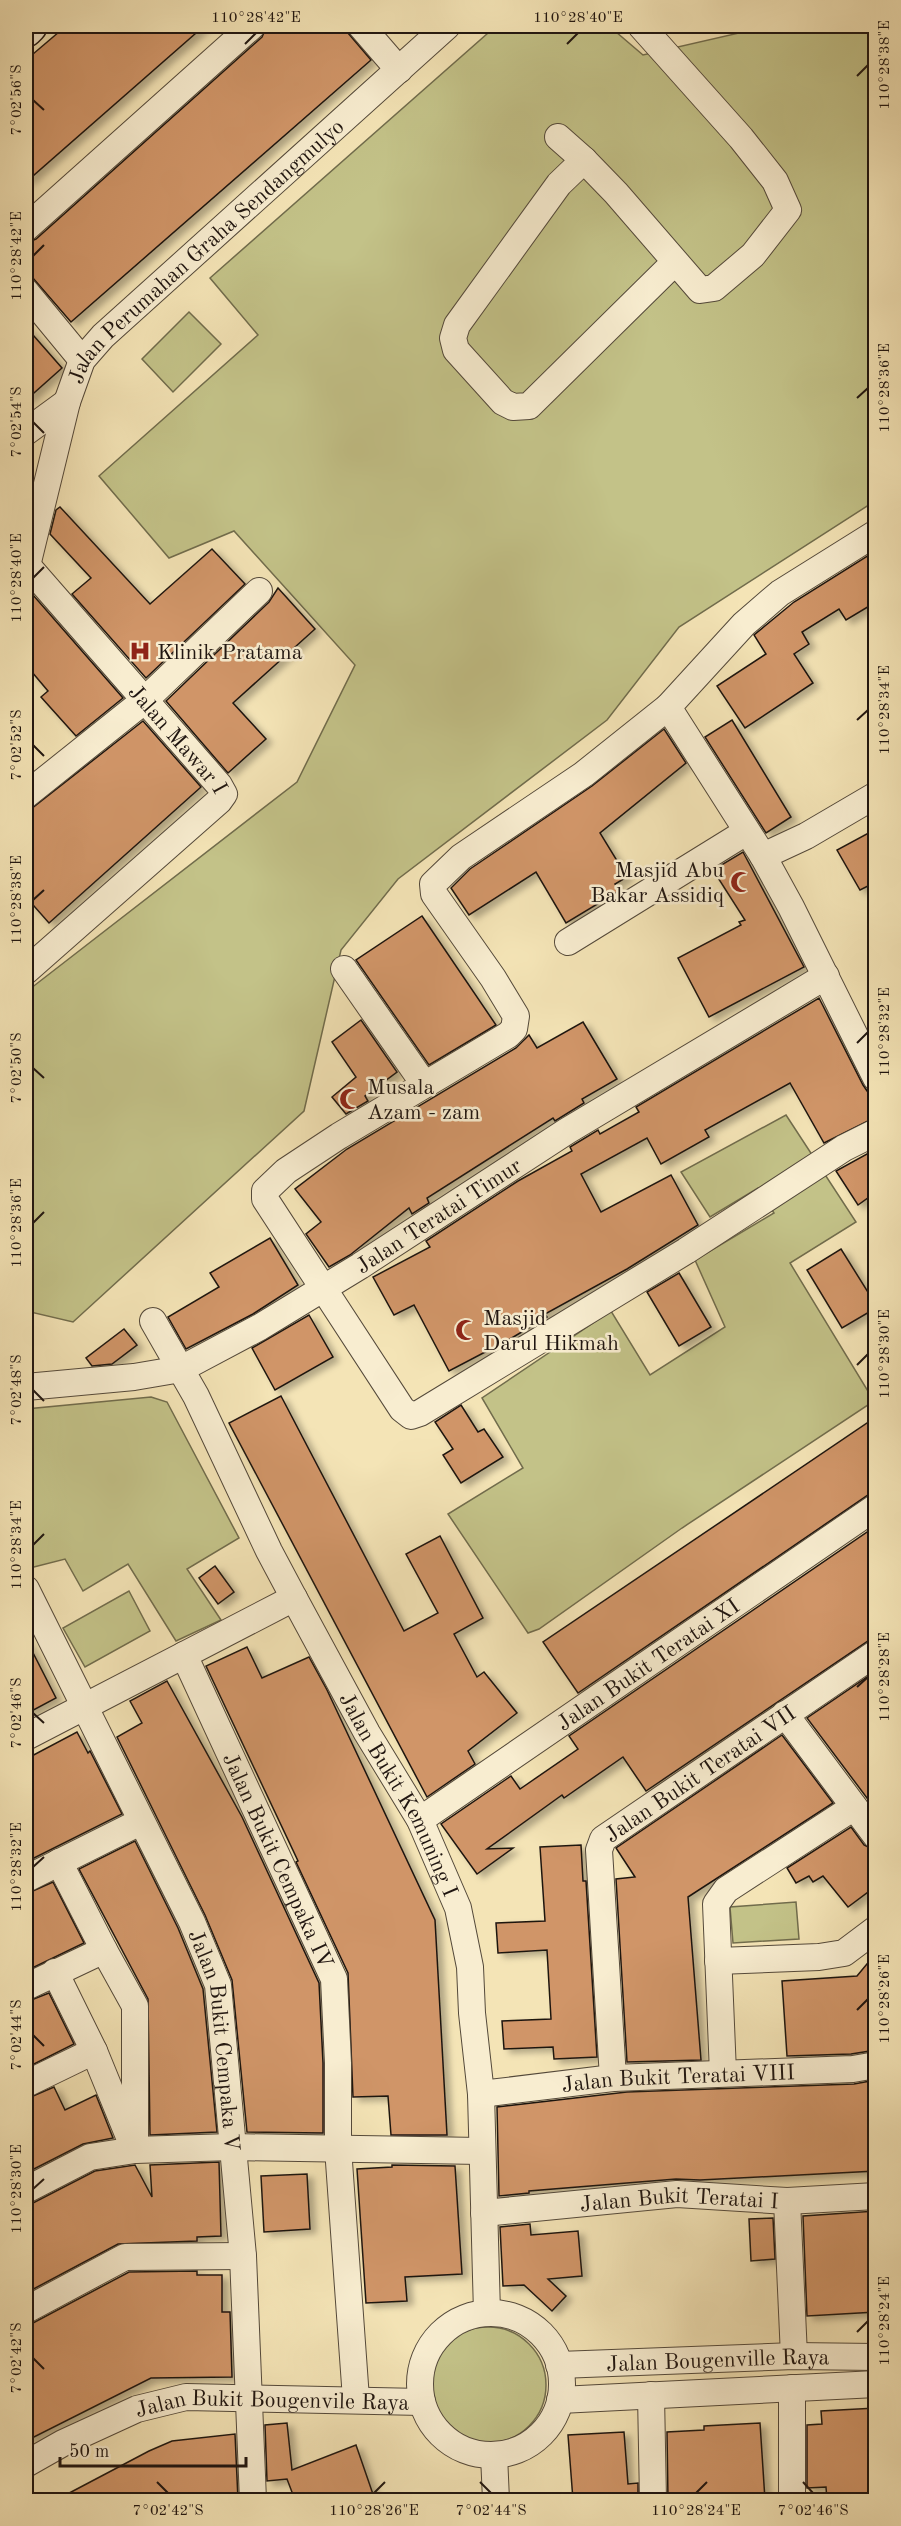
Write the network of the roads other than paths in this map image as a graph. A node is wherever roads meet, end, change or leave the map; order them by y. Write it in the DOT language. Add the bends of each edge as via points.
graph roads {
  1 [pos="30,26"];
  2 [pos="252,26"];
  3 [pos="362,26"];
  4 [pos="447,26"];
  5 [pos="641,26"];
  6 [pos="26,30"];
  7 [pos="399,70"];
  8 [pos="558,136"];
  9 [pos="584,160"];
  10 [pos="26,228"];
  11 [pos="675,262"];
  12 [pos="26,292"];
  13 [pos="82,360"];
  14 [pos="67,402"];
  15 [pos="26,432"];
  16 [pos="32,515"];
  17 [pos="876,533"];
  18 [pos="26,566"];
  19 [pos="259,591"];
  20 [pos="145,700"];
  21 [pos="668,707"];
  22 [pos="26,795"];
  23 [pos="876,795"];
  24 [pos="746,832"];
  25 [pos="763,856"];
  26 [pos="568,942"];
  27 [pos="344,969"];
  28 [pos="26,971"];
  29 [pos="826,976"];
  30 [pos="876,1078"];
  31 [pos="423,1084"];
  32 [pos="876,1132"];
  33 [pos="323,1287"];
  34 [pos="153,1321"];
  35 [pos="181,1369"];
  36 [pos="26,1387"];
  37 [pos="876,1507"];
  38 [pos="27,1597"];
  39 [pos="294,1598"];
  40 [pos="876,1653"];
  41 [pos="184,1655"];
  42 [pos="83,1709"];
  43 [pos="785,1714"];
  44 [pos="26,1737"];
  45 [pos="854,1807"];
  46 [pos="420,1820"];
  47 [pos="140,1822"];
  48 [pos="876,1836"];
  49 [pos="59,1862"];
  50 [pos="26,1879"];
  51 [pos="876,1929"];
  52 [pos="104,1950"];
  53 [pos="718,1961"];
  54 [pos="55,1972"];
  55 [pos="26,1987"];
  56 [pos="94,2050"];
  57 [pos="876,2065"];
  58 [pos="723,2073"];
  59 [pos="613,2078"];
  60 [pos="26,2084"];
  61 [pos="480,2094"];
  62 [pos="232,2147"];
  63 [pos="338,2148"];
  64 [pos="135,2150"];
  65 [pos="481,2151"];
  66 [pos="26,2190"];
  67 [pos="876,2196"];
  68 [pos="787,2201"];
  69 [pos="484,2212"];
  70 [pos="243,2256"];
  71 [pos="26,2310"];
  72 [pos="487,2313"];
  73 [pos="794,2355"];
  74 [pos="876,2357"];
  75 [pos="559,2366"];
  76 [pos="876,2384"];
  77 [pos="792,2388"];
  78 [pos="651,2395"];
  79 [pos="249,2397"];
  80 [pos="356,2399"];
  81 [pos="560,2400"];
  82 [pos="422,2402"];
  83 [pos="494,2455"];
  84 [pos="26,2464"];
  85 [pos="253,2500"];
  86 [pos="496,2500"];
  87 [pos="653,2500"];
  88 [pos="792,2500"];
  1 -- 6 [label="main road"];
  2 -- 10 [label="street"];
  3 -- 7 [label="street"];
  4 -- 7 [label="street, Jalan Perumahan Graha Sendangmulyo"];
  5 -- 11 [label="street" via="741,138 775,181 788,210 753,255 714,288 700,290"];
  7 -- 13 [label="street, Jalan Perumahan Graha Sendangmulyo" via="103,336"];
  8 -- 9 [label="street"];
  9 -- 11 [label="street"];
  9 -- 11 [label="street" via="559,184 457,325 453,338 456,350 503,402 513,407 529,406"];
  12 -- 13 [label="street"];
  13 -- 14 [label="street, Jalan Perumahan Graha Sendangmulyo"];
  14 -- 15 [label="street"];
  14 -- 16 [label="street, Jalan Perumahan Graha Sendangmulyo"];
  16 -- 18 [label="street, Jalan Perumahan Graha Sendangmulyo"];
  17 -- 21 [label="street" via="780,593 744,624"];
  18 -- 20 [label="street, Jalan Mawar I"];
  19 -- 20 [label="street"];
  20 -- 22 [label="street"];
  20 -- 28 [label="street, Jalan Mawar I" via="224,794"];
  21 -- 24 [label="street"];
  21 -- 31 [label="street" via="584,774 461,857 435,880 434,894 493,978 516,1022 508,1035"];
  23 -- 25 [label="street"];
  24 -- 25 [label="street"];
  24 -- 26 [label="street"];
  25 -- 29 [label="street"];
  27 -- 31 [label="street"];
  29 -- 30 [label="street"];
  29 -- 33 [label="street, Jalan Teratai Timur" via="567,1131"];
  31 -- 33 [label="street" via="307,1156 265,1191 265,1200"];
  32 -- 33 [label="street" via="844,1148 686,1251 415,1415 402,1409"];
  33 -- 35 [label="street, Jalan Teratai Timur" via="260,1327"];
  34 -- 35 [label="street, Jalan Bukit Kemuning I"];
  35 -- 36 [label="street, Jalan Teratai Timur"];
  35 -- 39 [label="street, Jalan Bukit Kemuning I"];
  37 -- 46 [label="street, Jalan Bukit Teratai XI"];
  38 -- 42 [label="street, Jalan Bukit Cempaka V"];
  39 -- 41 [label="street"];
  39 -- 46 [label="street, Jalan Bukit Kemuning I"];
  40 -- 43 [label="street, Jalan Bukit Teratai VII"];
  41 -- 42 [label="street"];
  41 -- 63 [label="street, Jalan Bukit Cempaka IV" via="334,1979"];
  42 -- 44 [label="street"];
  42 -- 47 [label="street, Jalan Bukit Cempaka V"];
  43 -- 45 [label="street"];
  43 -- 59 [label="street, Jalan Bukit Teratai VII" via="609,1833 600,1844"];
  45 -- 48 [label="street"];
  45 -- 53 [label="street" via="726,1890 716,1904"];
  46 -- 61 [label="street, Jalan Bukit Kemuning I" via="458,1908 464,1933"];
  47 -- 49 [label="street"];
  47 -- 62 [label="street, Jalan Bukit Cempaka V" via="192,1923 218,1985"];
  49 -- 50 [label="street"];
  49 -- 52 [label="street"];
  51 -- 53 [label="street" via="844,1953"];
  52 -- 54 [label="street"];
  52 -- 64 [label="street" via="135,2006"];
  53 -- 58 [label="street"];
  54 -- 55 [label="street"];
  54 -- 56 [label="street"];
  56 -- 60 [label="street"];
  56 -- 64 [label="street"];
  57 -- 58 [label="street, Jalan Bukit Teratai VIII"];
  58 -- 59 [label="street, Jalan Bukit Teratai VIII"];
  59 -- 61 [label="street, Jalan Bukit Teratai VIII"];
  61 -- 65 [label="street, Jalan Bukit Kemuning I"];
  62 -- 63 [label="street"];
  62 -- 64 [label="street"];
  62 -- 70 [label="street, Jalan Bukit Cempaka V"];
  63 -- 65 [label="street"];
  63 -- 80 [label="street, Jalan Bukit Cempaka IV"];
  64 -- 66 [label="street" via="90,2157"];
  65 -- 69 [label="street, Jalan Bukit Kemuning I"];
  67 -- 68 [label="street, Jalan Bukit Teratai I"];
  68 -- 69 [label="street, Jalan Bukit Teratai I" via="677,2194"];
  68 -- 73 [label="street"];
  69 -- 72 [label="street, Jalan Bukit Kemuning I"];
  70 -- 71 [label="street" via="125,2258"];
  70 -- 79 [label="street, Jalan Bukit Cempaka V"];
  72 -- 75 [label="street" via="511,2316 532,2327 544,2337"];
  72 -- 82 [label="street" via="457,2321 433,2342 421,2371"];
  73 -- 74 [label="street, Jalan Bougenville Raya"];
  73 -- 75 [label="street, Jalan Bougenville Raya"];
  75 -- 81 [label="street"];
  76 -- 77 [label="street, Jalan Bougenville Raya"];
  77 -- 78 [label="street, Jalan Bougenville Raya"];
  77 -- 88 [label="street"];
  78 -- 81 [label="street, Jalan Bougenville Raya"];
  78 -- 87 [label="street"];
  79 -- 80 [label="street, Jalan Bukit Bougenvile Raya"];
  79 -- 84 [label="street, Jalan Bukit Bougenvile Raya" via="186,2397 137,2409"];
  79 -- 85 [label="street, Jalan Bukit Cempaka V"];
  80 -- 82 [label="street, Jalan Bukit Bougenvile Raya"];
  81 -- 83 [label="street" via="548,2426 537,2438 510,2453"];
  82 -- 83 [label="street" via="428,2418 449,2441 478,2454"];
  83 -- 86 [label="street"];
}
